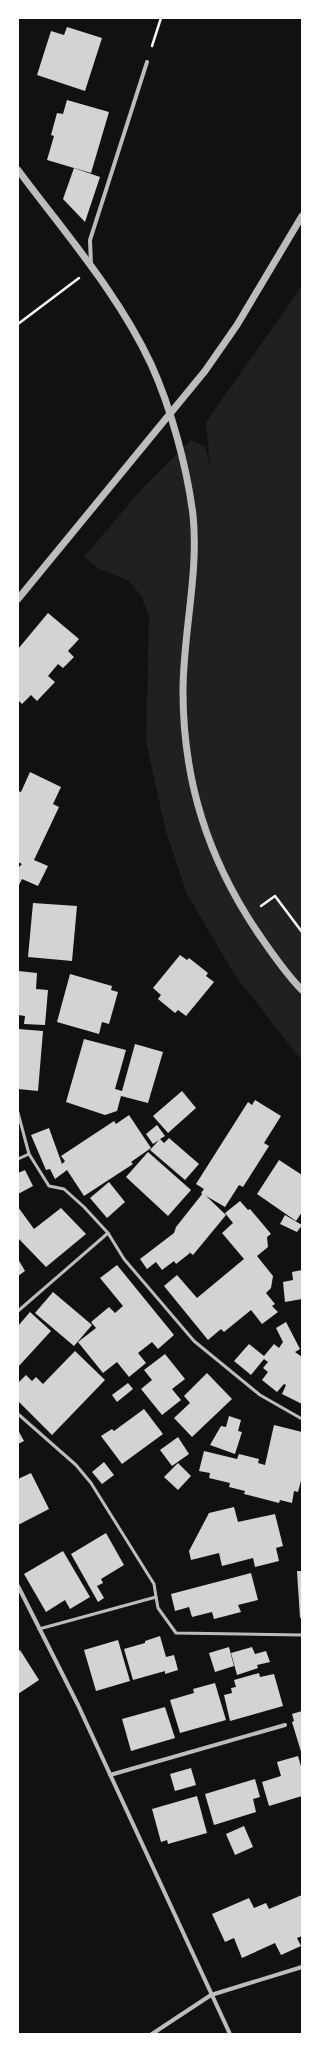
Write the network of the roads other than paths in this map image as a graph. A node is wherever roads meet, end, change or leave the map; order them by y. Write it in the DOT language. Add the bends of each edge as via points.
graph roads {
  1 [pos="147,62"];
  2 [pos="18,170"];
  3 [pos="302,216"];
  4 [pos="91,268"];
  5 [pos="169,415"];
  6 [pos="18,599"];
  7 [pos="302,990"];
  8 [pos="18,1113"];
  9 [pos="28,1154"];
  10 [pos="18,1159"];
  11 [pos="108,1233"];
  12 [pos="18,1311"];
  13 [pos="18,1414"];
  14 [pos="302,1419"];
  15 [pos="18,1586"];
  16 [pos="156,1597"];
  17 [pos="39,1628"];
  18 [pos="302,1635"];
  19 [pos="285,1725"];
  20 [pos="110,1775"];
  21 [pos="302,1967"];
  22 [pos="211,1995"];
  23 [pos="152,2034"];
  24 [pos="230,2034"];
  1 -- 4 [label="street" via="90,240"];
  2 -- 4 [label="street"];
  3 -- 5 [label="street" via="237,325 205,371"];
  4 -- 5 [label="street" via="120,309 150,362"];
  5 -- 6 [label="street"];
  5 -- 7 [label="street" via="180,450 193,516 192,576 183,690 189,764 197,804 208,841 230,886 274,959"];
  8 -- 9 [label="lane"];
  9 -- 10 [label="lane"];
  9 -- 11 [label="lane" via="49,1186 64,1189"];
  11 -- 12 [label="lane"];
  11 -- 14 [label="lane" via="124,1259 194,1341 260,1395"];
  13 -- 16 [label="lane" via="76,1465 91,1483 154,1584"];
  15 -- 17 [label="street"];
  16 -- 17 [label="lane"];
  16 -- 18 [label="lane" via="158,1608 176,1633"];
  17 -- 20 [label="street"];
  19 -- 20 [label="street"];
  20 -- 22 [label="street"];
  21 -- 22 [label="street"];
  22 -- 23 [label="street"];
  22 -- 24 [label="street"];
}
